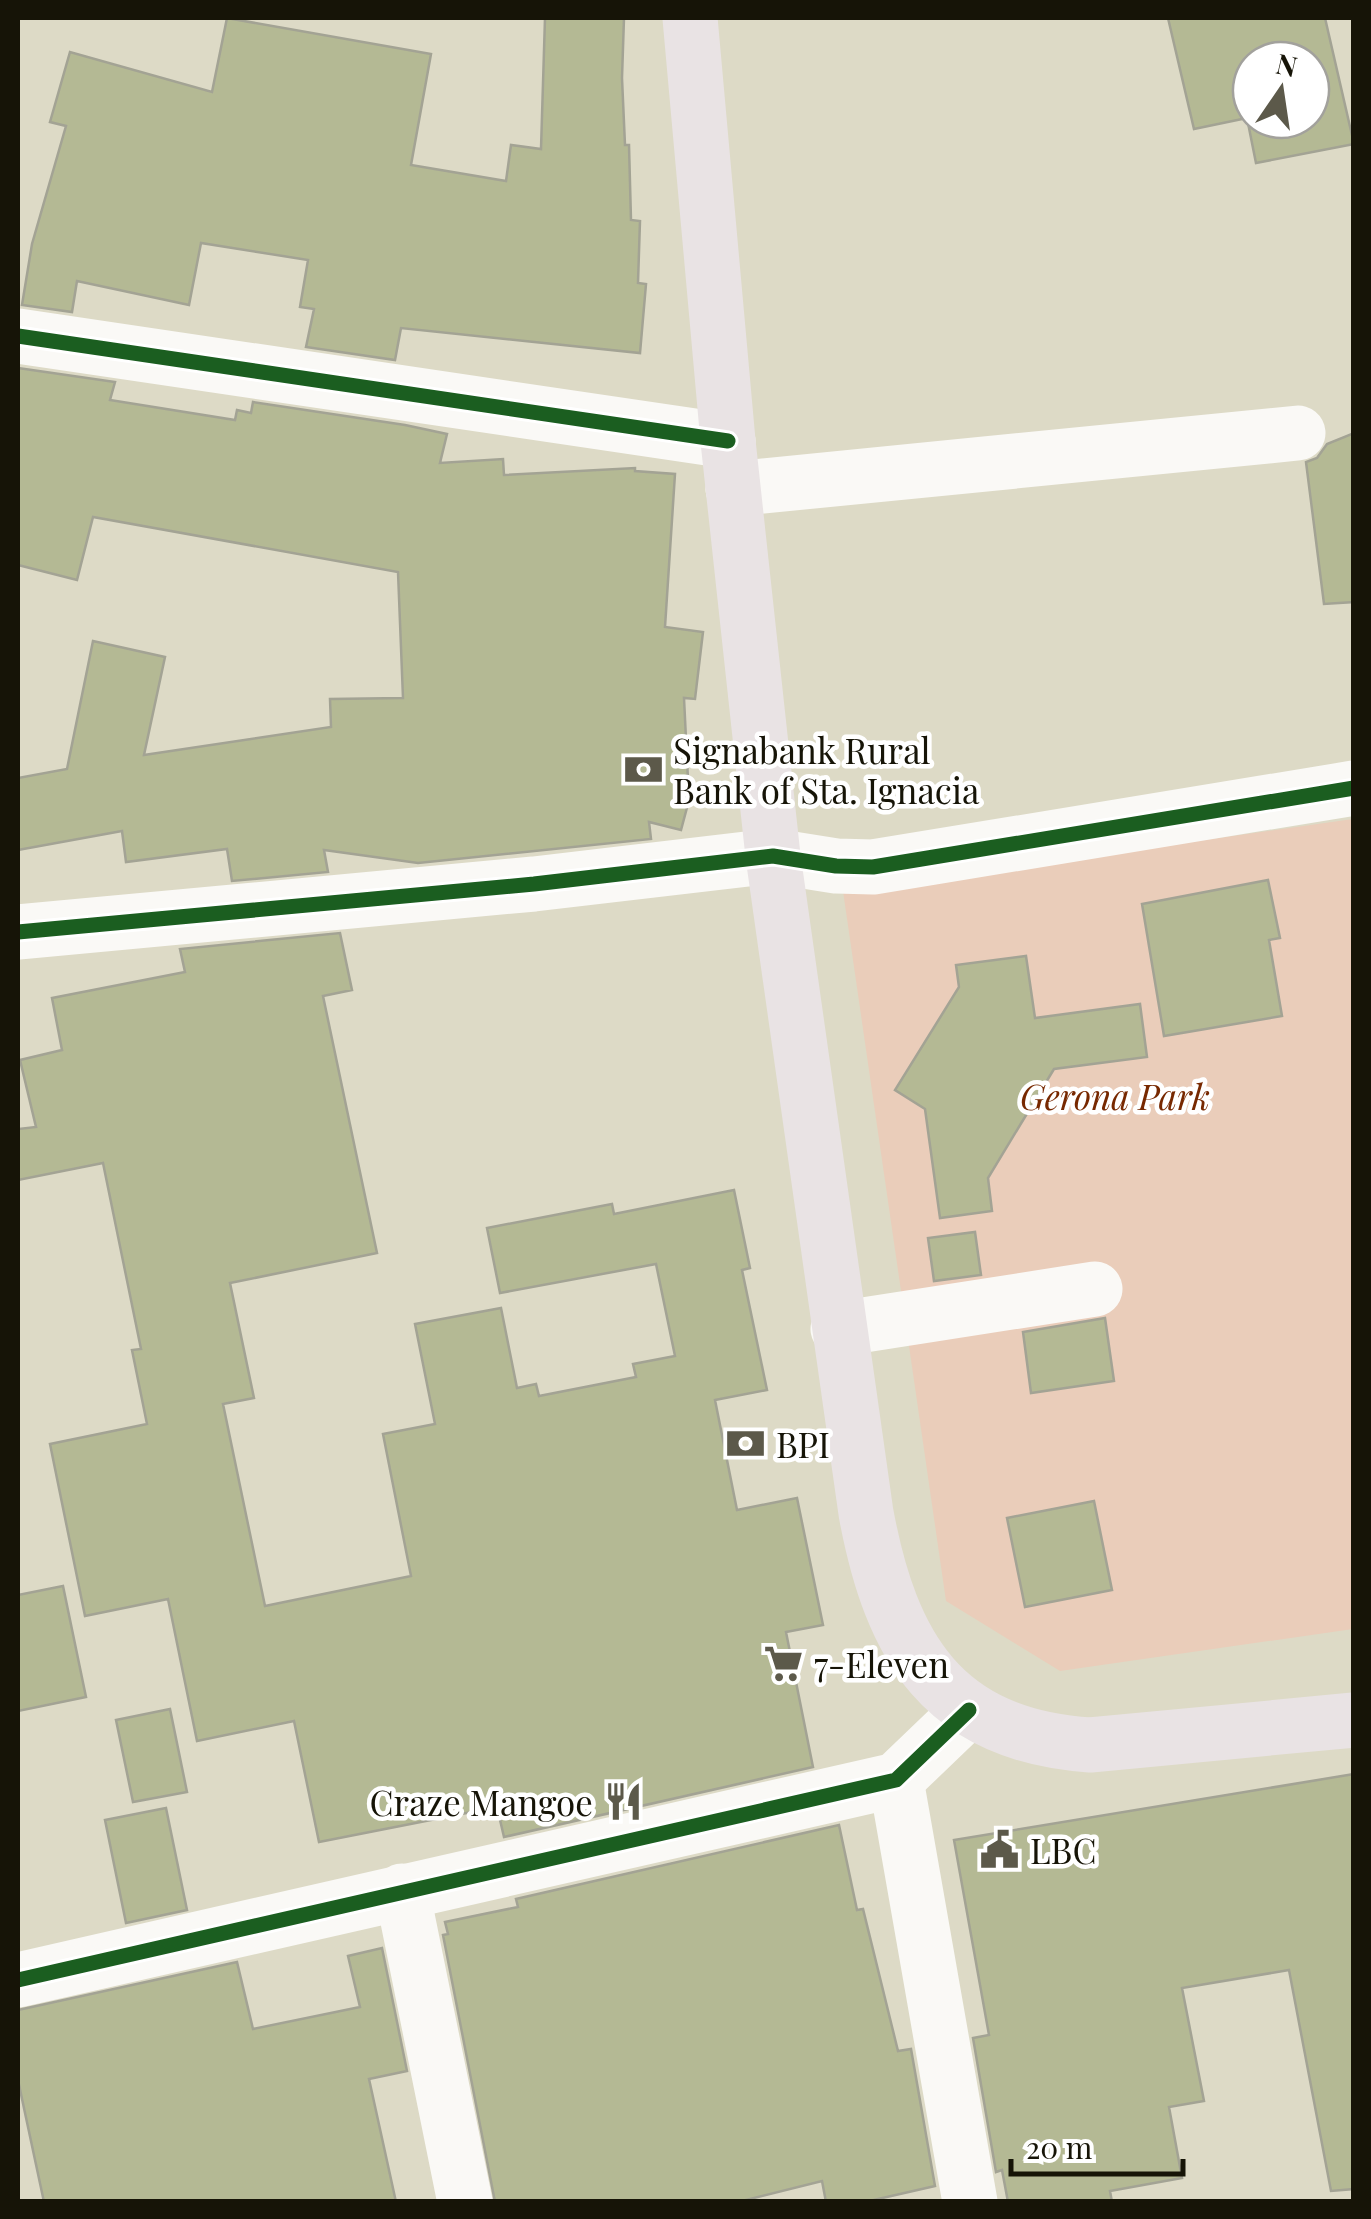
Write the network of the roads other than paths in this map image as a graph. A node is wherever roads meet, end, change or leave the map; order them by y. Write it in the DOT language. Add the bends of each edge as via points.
graph roads {
  1 [pos="690,18"];
  2 [pos="18,336"];
  3 [pos="1298,433"];
  4 [pos="730,465"];
  5 [pos="1354,788"];
  6 [pos="772,856"];
  7 [pos="18,932"];
  8 [pos="1095,1289"];
  9 [pos="838,1328"];
  10 [pos="969,1710"];
  11 [pos="1354,1720"];
  12 [pos="896,1780"];
  13 [pos="402,1891"];
  14 [pos="18,1980"];
  15 [pos="465,2202"];
  16 [pos="970,2202"];
  1 -- 4 [label="main road"];
  2 -- 4 [label="street"];
  3 -- 4 [label="street"];
  4 -- 6 [label="main road"];
  5 -- 6 [label="street" via="873,867"];
  6 -- 7 [label="street"];
  6 -- 9 [label="main road"];
  8 -- 9 [label="street"];
  9 -- 10 [label="main road" via="886,1598 918,1659"];
  10 -- 11 [label="main road" via="1048,1742 1090,1745"];
  10 -- 12 [label="street"];
  12 -- 13 [label="street"];
  12 -- 16 [label="street"];
  13 -- 14 [label="street"];
  13 -- 15 [label="street"];
}
